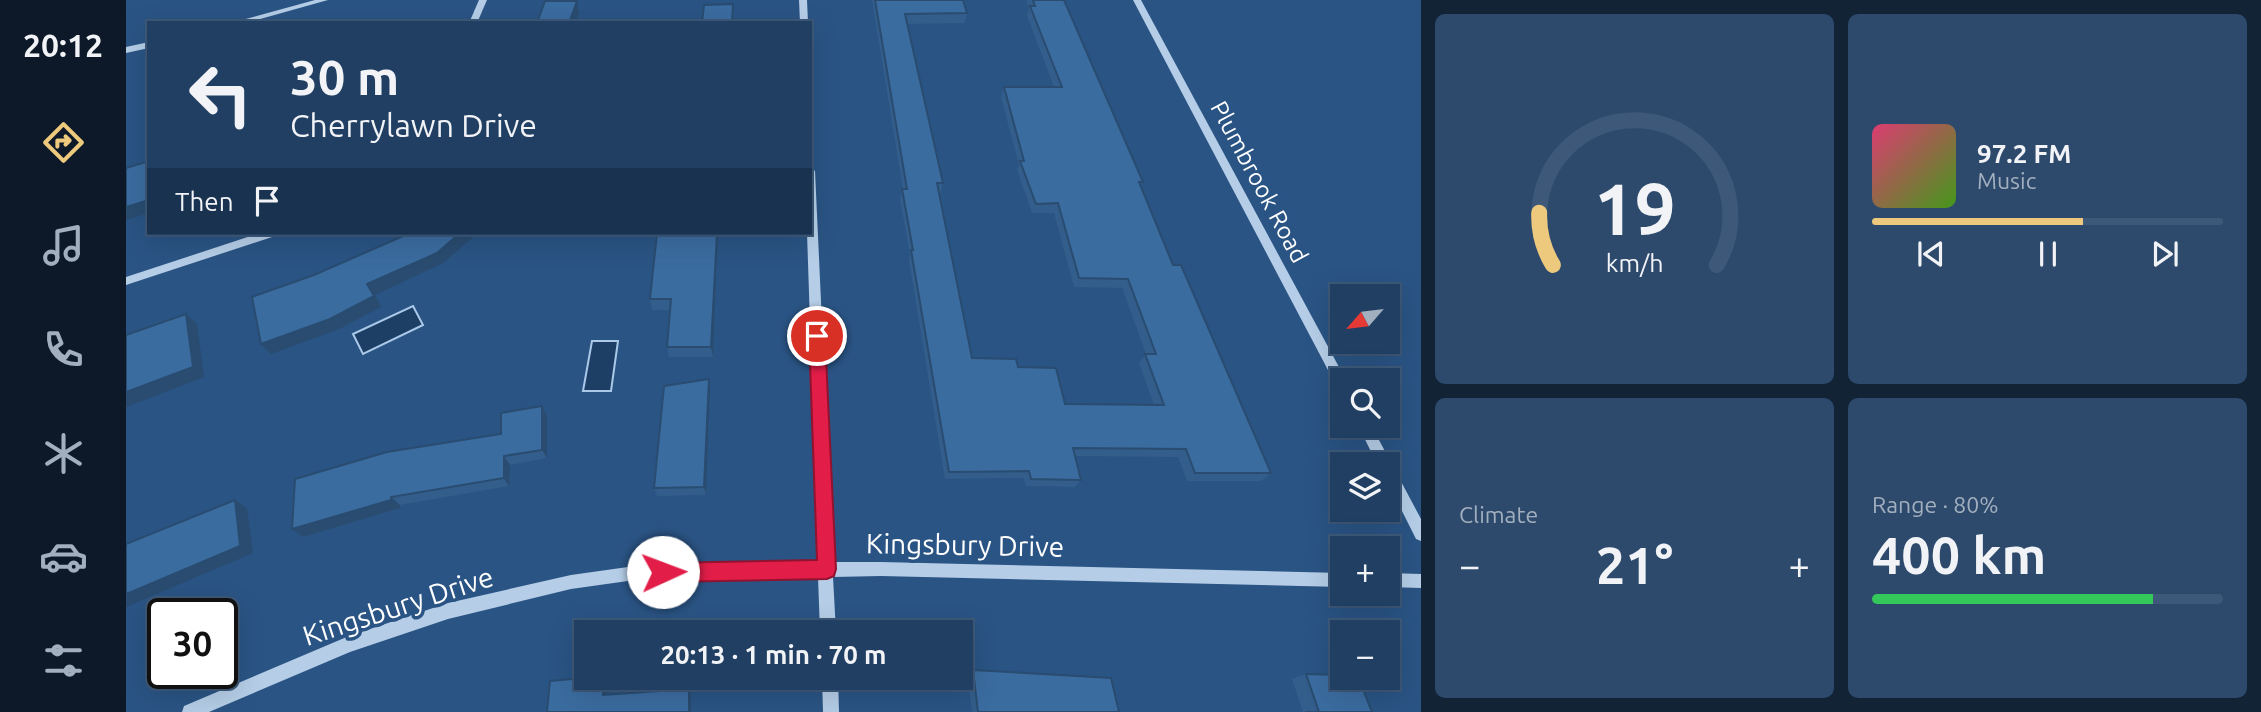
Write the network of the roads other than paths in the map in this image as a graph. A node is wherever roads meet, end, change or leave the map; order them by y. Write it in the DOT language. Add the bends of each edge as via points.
graph roads {
  1 [pos="324,0"];
  2 [pos="484,0"];
  3 [pos="803,0"];
  4 [pos="1136,0"];
  5 [pos="243,21"];
  6 [pos="474,21"];
  7 [pos="804,21"];
  8 [pos="147,45"];
  9 [pos="126,50"];
  10 [pos="812,218"];
  11 [pos="265,235"];
  12 [pos="126,281"];
  13 [pos="1333,368"];
  14 [pos="1400,494"];
  15 [pos="1421,534"];
  16 [pos="827,569"];
  17 [pos="1330,580"];
  18 [pos="1400,580"];
  19 [pos="1421,581"];
  20 [pos="828,620"];
  21 [pos="830,690"];
  22 [pos="190,712"];
  23 [pos="831,712"];
  1 -- 5 [label="street"];
  2 -- 6 [label="street"];
  3 -- 7 [label="street"];
  4 -- 13 [label="street, Plumbrook Road"];
  8 -- 9 [label="street"];
  10 -- 16 [label="street"];
  11 -- 12 [label="street"];
  14 -- 15 [label="street"];
  16 -- 17 [label="street, Kingsbury Drive"];
  16 -- 20 [label="street"];
  16 -- 22 [label="street, Kingsbury Drive" via="635,573 571,582 448,611 362,640"];
  18 -- 19 [label="street"];
  21 -- 23 [label="street"];
}
